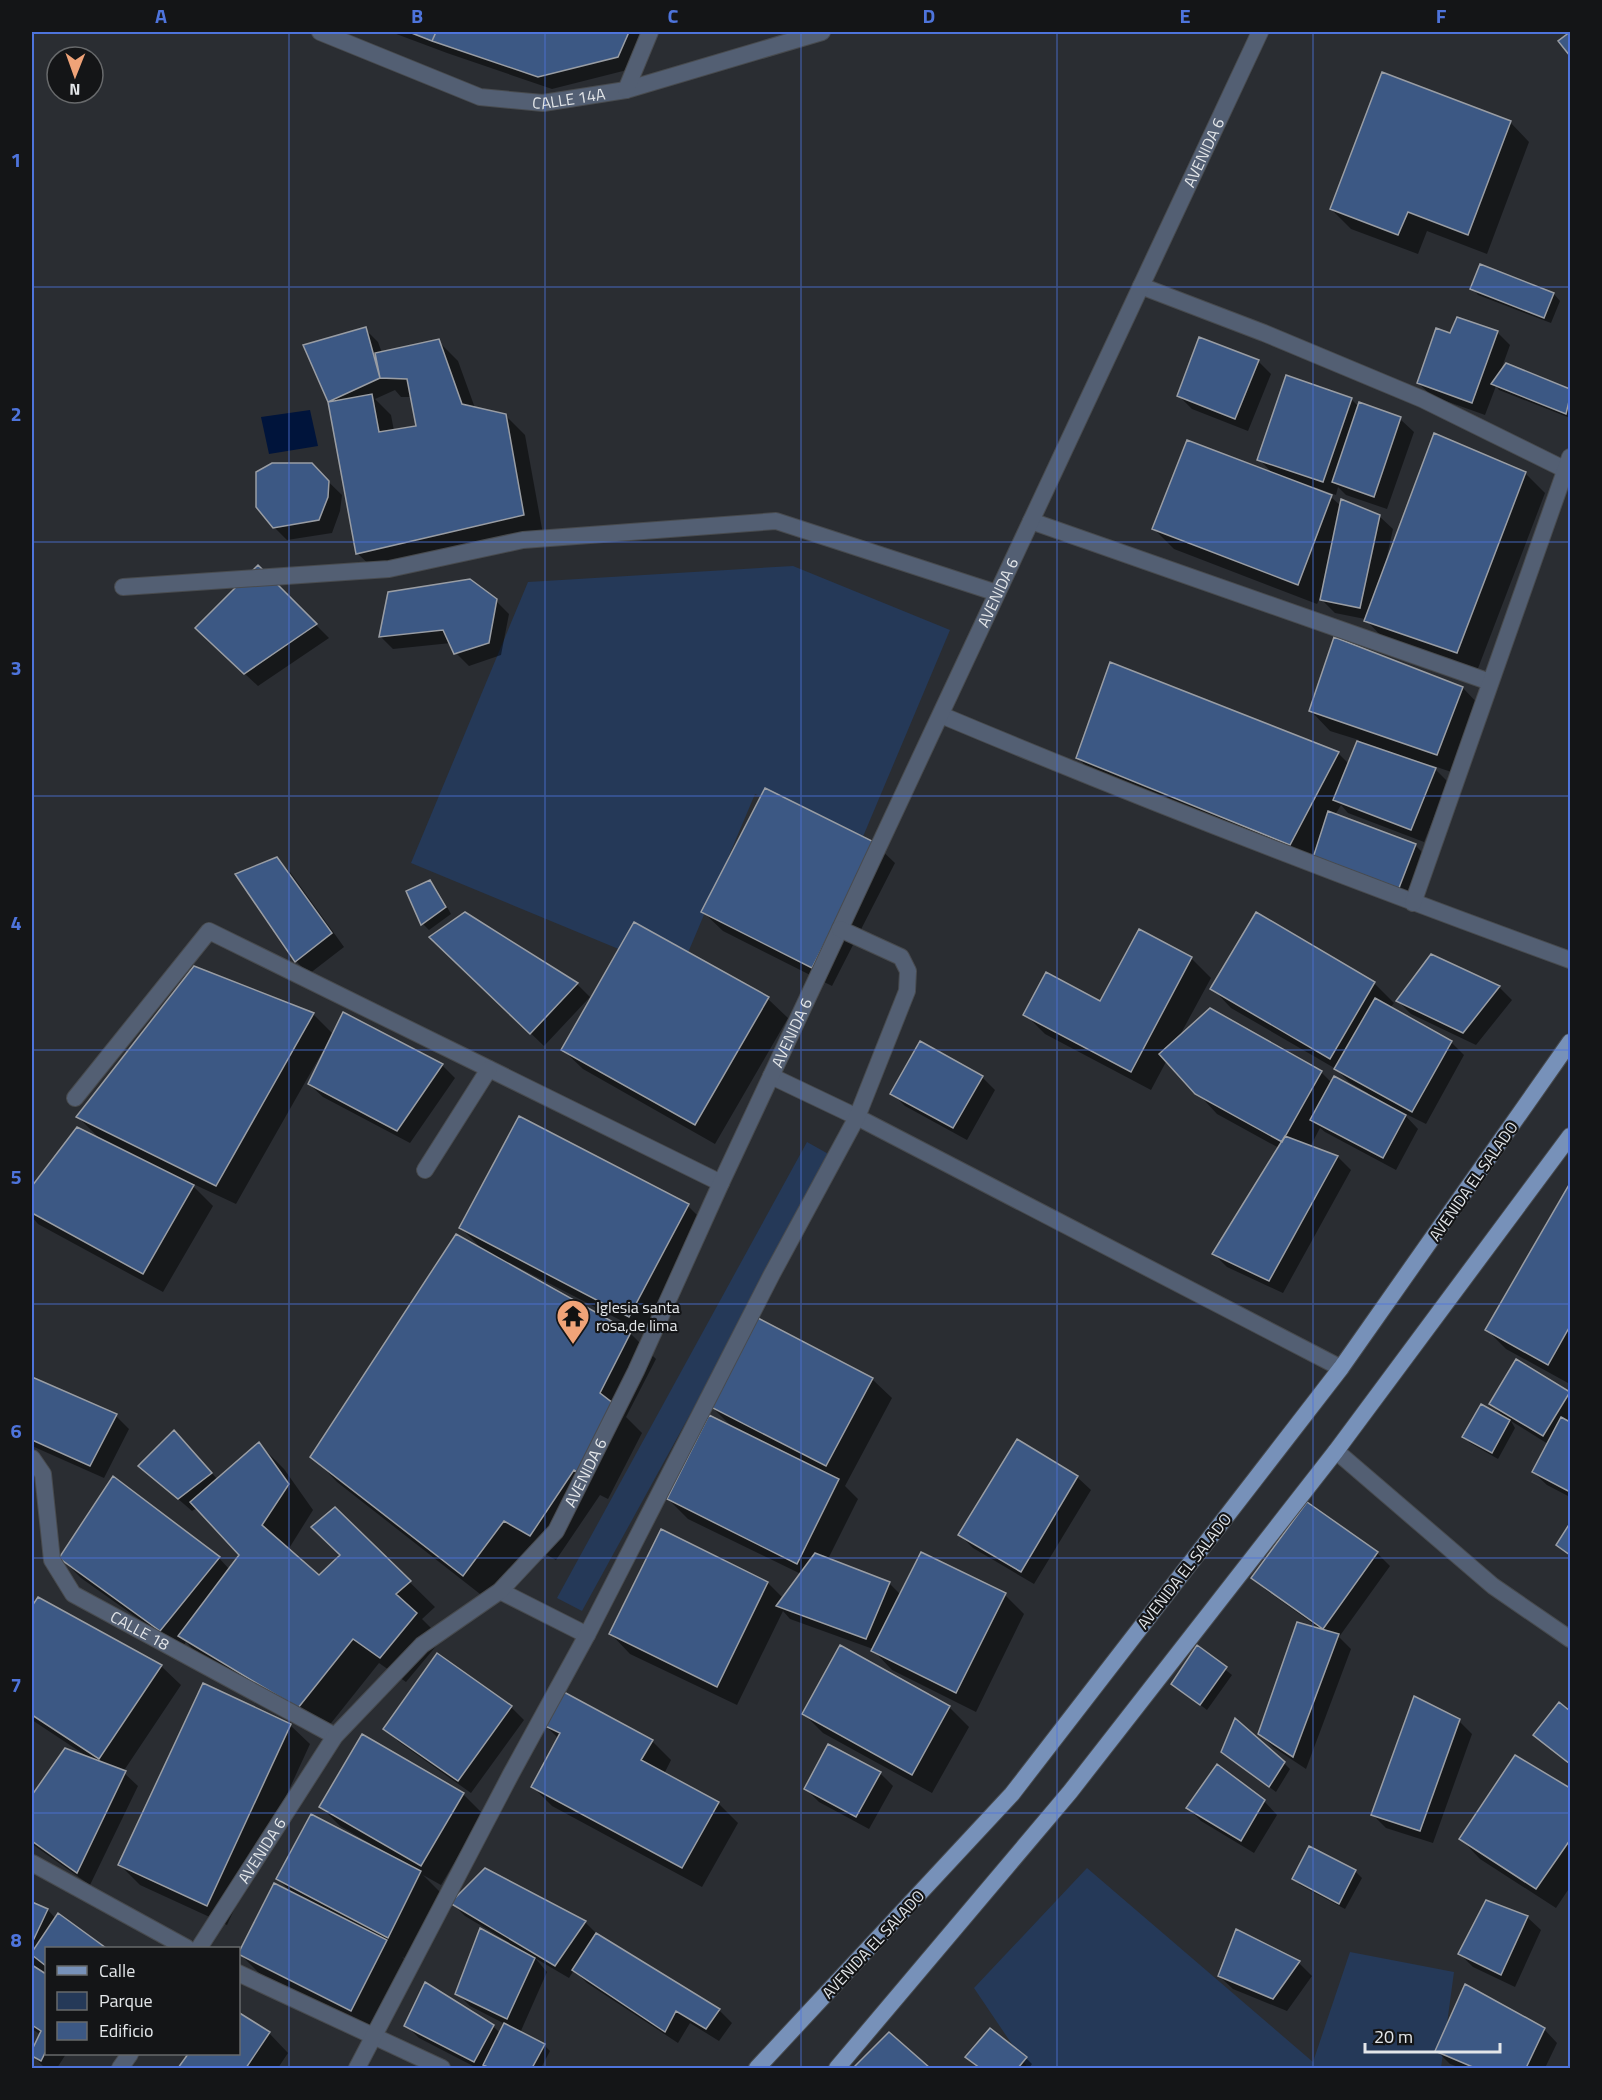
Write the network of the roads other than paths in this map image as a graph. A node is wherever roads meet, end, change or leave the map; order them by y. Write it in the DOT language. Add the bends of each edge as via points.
graph roads {
  1 [pos="320,32"];
  2 [pos="650,32"];
  3 [pos="822,32"];
  4 [pos="1260,32"];
  5 [pos="626,90"];
  6 [pos="1141,286"];
  7 [pos="1568,463"];
  8 [pos="1031,521"];
  9 [pos="123,587"];
  10 [pos="997,593"];
  11 [pos="1490,682"];
  12 [pos="941,715"];
  13 [pos="1413,903"];
  14 [pos="840,928"];
  15 [pos="1570,960"];
  16 [pos="1570,1042"];
  17 [pos="489,1070"];
  18 [pos="771,1076"];
  19 [pos="75,1098"];
  20 [pos="857,1117"];
  21 [pos="1570,1136"];
  22 [pos="425,1170"];
  23 [pos="721,1183"];
  24 [pos="1341,1368"];
  25 [pos="1335,1451"];
  26 [pos="32,1458"];
  27 [pos="500,1591"];
  28 [pos="587,1635"];
  29 [pos="1570,1639"];
  30 [pos="335,1736"];
  31 [pos="32,1863"];
  32 [pos="185,1947"];
  33 [pos="200,1947"];
  34 [pos="240,1974"];
  35 [pos="373,2036"];
  36 [pos="129,2055"];
  37 [pos="120,2068"];
  38 [pos="357,2068"];
  39 [pos="442,2068"];
  40 [pos="757,2068"];
  41 [pos="837,2068"];
  1 -- 5 [label="street, CALLE 14A" via="480,97 543,103"];
  2 -- 5 [label="street"];
  3 -- 5 [label="street, CALLE 14A"];
  4 -- 6 [label="street, AVENIDA 6"];
  6 -- 7 [label="street" via="1263,333"];
  6 -- 8 [label="street, AVENIDA 6"];
  7 -- 11 [label="street"];
  8 -- 10 [label="street, AVENIDA 6"];
  8 -- 11 [label="street"];
  9 -- 10 [label="street" via="389,569 523,540 776,521"];
  10 -- 12 [label="street, AVENIDA 6"];
  11 -- 13 [label="street"];
  12 -- 13 [label="street"];
  12 -- 14 [label="street, AVENIDA 6"];
  13 -- 15 [label="street"];
  14 -- 18 [label="street, AVENIDA 6"];
  14 -- 20 [label="street" via="901,957 908,971 907,991"];
  16 -- 24 [label="main road, AVENIDA EL SALADO"];
  17 -- 19 [label="street" via="209,931"];
  17 -- 22 [label="street"];
  17 -- 23 [label="street"];
  18 -- 20 [label="street"];
  18 -- 23 [label="street, AVENIDA 6"];
  20 -- 24 [label="street"];
  20 -- 28 [label="street"];
  21 -- 25 [label="main road"];
  23 -- 27 [label="street, AVENIDA 6" via="636,1371 556,1531"];
  24 -- 40 [label="main road, AVENIDA EL SALADO" via="1012,1794"];
  25 -- 29 [label="street" via="1493,1586"];
  25 -- 41 [label="main road" via="1070,1792"];
  26 -- 30 [label="street, CALLE 18" via="43,1474 52,1560 73,1594"];
  27 -- 28 [label="street"];
  27 -- 30 [label="street, AVENIDA 6" via="422,1645"];
  28 -- 35 [label="street"];
  30 -- 33 [label="street, AVENIDA 6"];
  31 -- 32 [label="street"];
  34 -- 35 [label="street"];
  35 -- 38 [label="street"];
  35 -- 39 [label="street"];
  36 -- 37 [label="street"];
}
